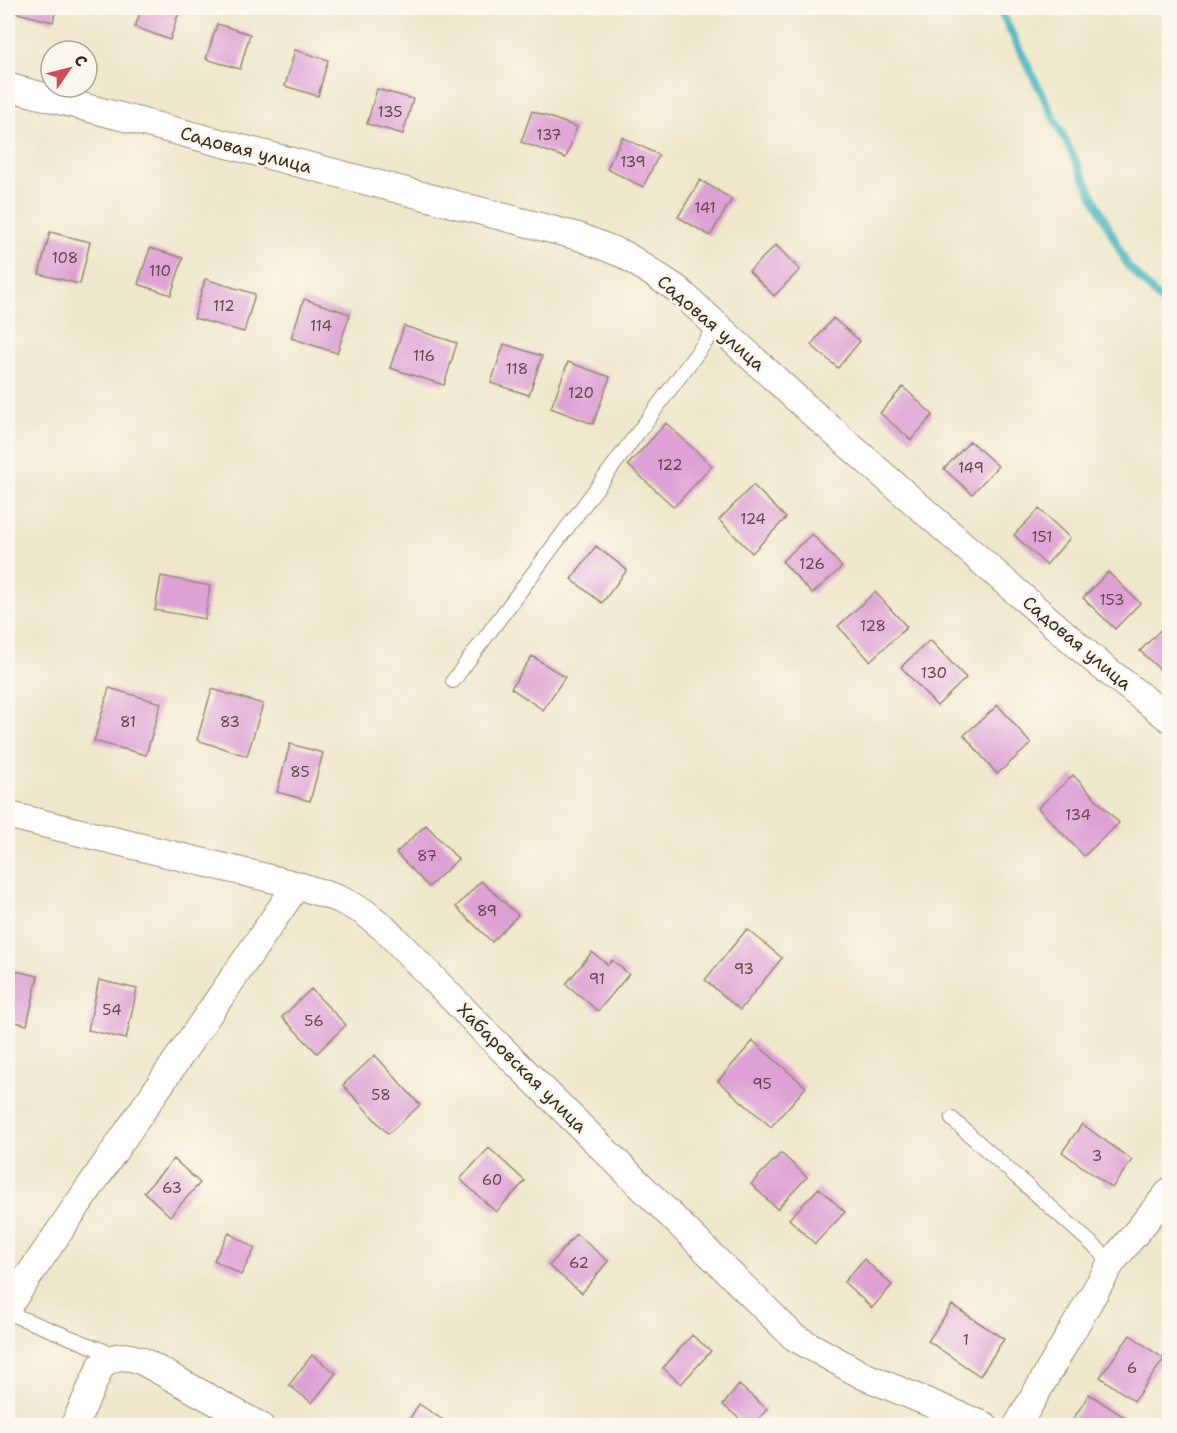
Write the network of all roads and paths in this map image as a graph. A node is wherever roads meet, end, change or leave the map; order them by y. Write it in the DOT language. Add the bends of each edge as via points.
graph roads {
  1 [pos="8,87"];
  2 [pos="718,325"];
  3 [pos="453,681"];
  4 [pos="1170,719"];
  5 [pos="8,815"];
  6 [pos="297,885"];
  7 [pos="952,1119"];
  8 [pos="1170,1191"];
  9 [pos="1112,1262"];
  10 [pos="8,1306"];
  11 [pos="8,1313"];
  12 [pos="117,1356"];
  13 [pos="74,1425"];
  14 [pos="260,1425"];
  15 [pos="985,1425"];
  16 [pos="1017,1425"];
  1 -- 2 [label="street, Садовая улица" via="580,237 625,255 677,289"];
  2 -- 3 [label="lane"];
  2 -- 4 [label="street, Садовая улица" via="1073,641"];
  5 -- 6 [label="street, Хабаровская улица"];
  6 -- 10 [label="street"];
  6 -- 15 [label="street, Хабаровская улица" via="339,899 386,929 794,1337 862,1375"];
  7 -- 9 [label="lane"];
  8 -- 9 [label="street"];
  9 -- 16 [label="street"];
  11 -- 12 [label="lane"];
  12 -- 13 [label="street" via="101,1366"];
  12 -- 14 [label="street" via="142,1361"];
}
